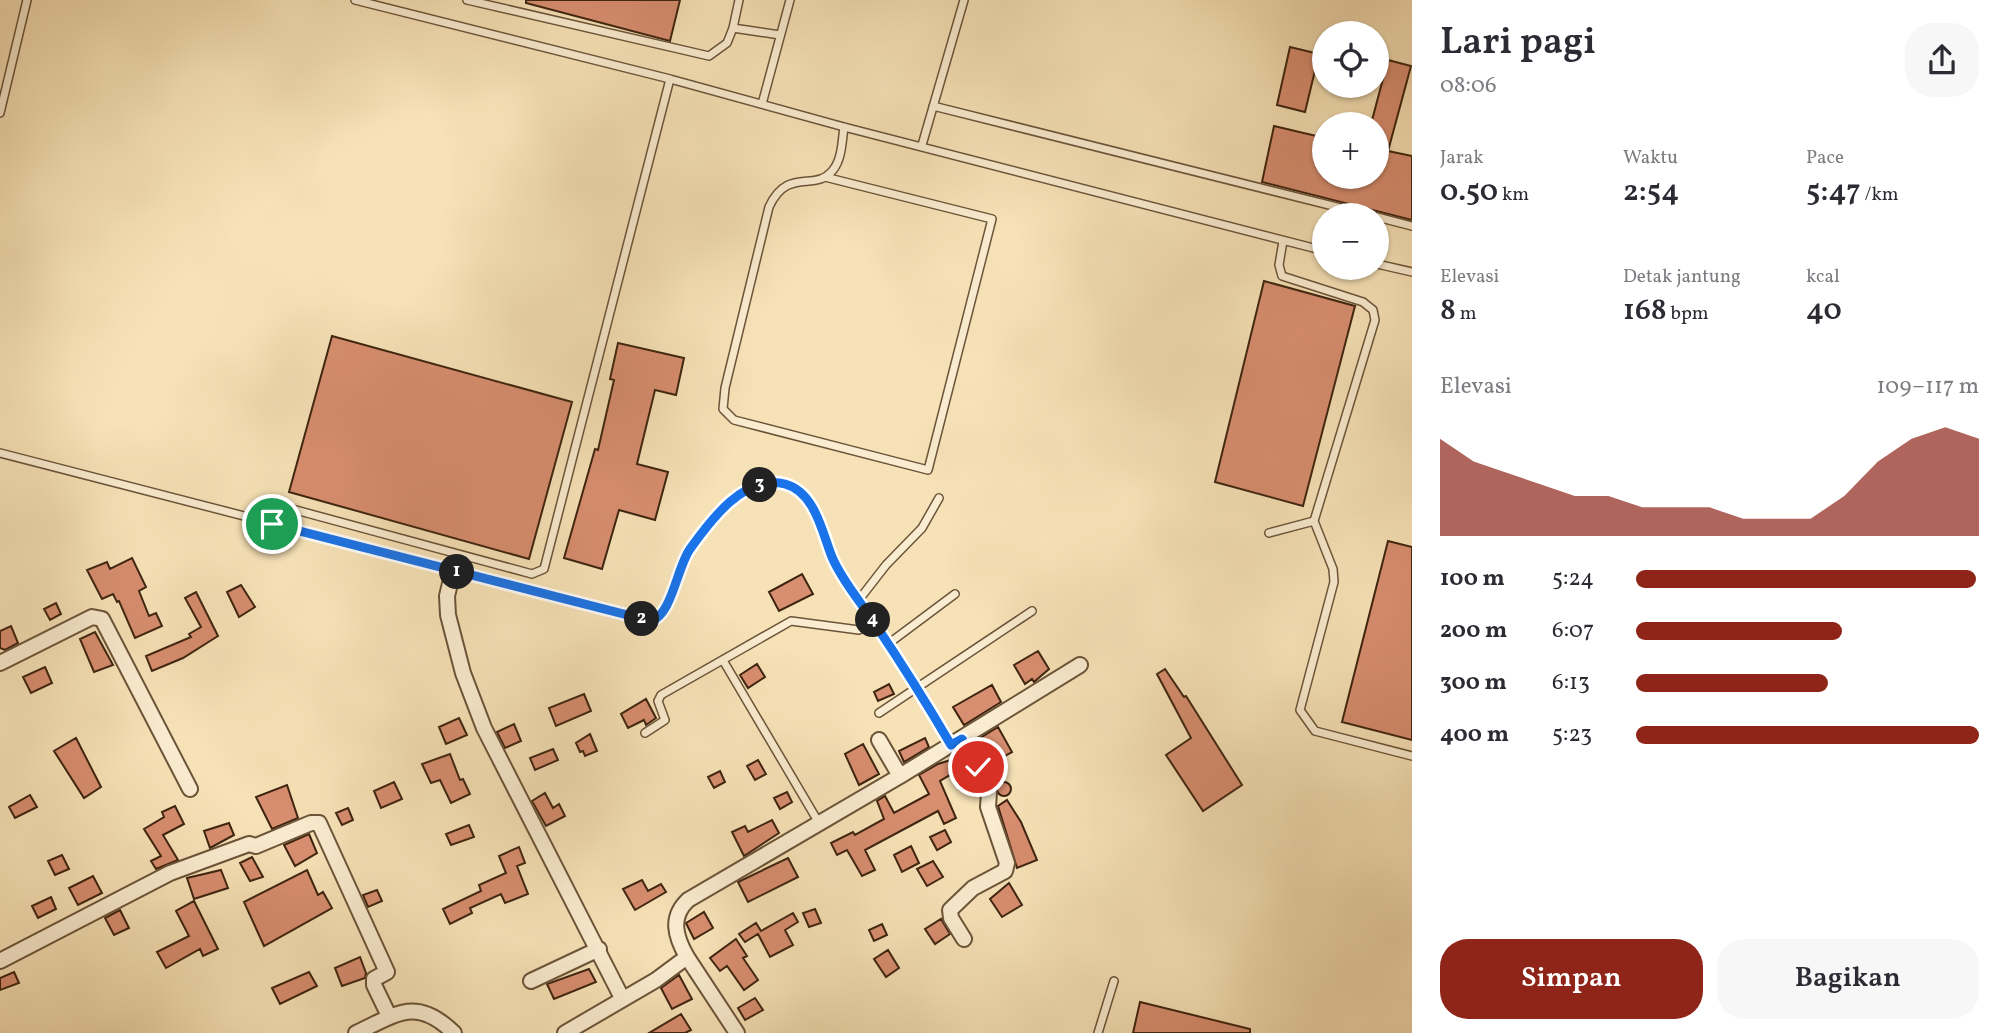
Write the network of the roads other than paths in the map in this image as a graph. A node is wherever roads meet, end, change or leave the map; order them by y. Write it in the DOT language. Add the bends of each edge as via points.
graph roads {
  1 [pos="27,0"];
  2 [pos="355,0"];
  3 [pos="467,0"];
  4 [pos="739,0"];
  5 [pos="790,0"];
  6 [pos="964,0"];
  7 [pos="733,27"];
  8 [pos="780,35"];
  9 [pos="670,79"];
  10 [pos="762,104"];
  11 [pos="933,106"];
  12 [pos="0,113"];
  13 [pos="844,127"];
  14 [pos="922,145"];
  15 [pos="825,177"];
  16 [pos="1320,203"];
  17 [pos="1389,220"];
  18 [pos="1412,226"];
  19 [pos="1283,241"];
  20 [pos="1312,248"];
  21 [pos="1389,267"];
  22 [pos="1412,272"];
  23 [pos="0,453"];
  24 [pos="939,498"];
  25 [pos="281,506"];
  26 [pos="1314,521"];
  27 [pos="1269,533"];
  28 [pos="453,570"];
  29 [pos="955,594"];
  30 [pos="858,600"];
  31 [pos="1032,611"];
  32 [pos="873,621"];
  33 [pos="888,644"];
  34 [pos="724,662"];
  35 [pos="0,663"];
  36 [pos="1080,665"];
  37 [pos="918,689"];
  38 [pos="879,713"];
  39 [pos="645,733"];
  40 [pos="879,740"];
  41 [pos="957,742"];
  42 [pos="1412,756"];
  43 [pos="900,776"];
  44 [pos="190,789"];
  45 [pos="819,823"];
  46 [pos="964,939"];
  47 [pos="599,949"];
  48 [pos="687,957"];
  49 [pos="0,961"];
  50 [pos="531,981"];
  51 [pos="1114,981"];
  52 [pos="622,998"];
  53 [pos="389,1016"];
  54 [pos="356,1033"];
  55 [pos="454,1033"];
  56 [pos="565,1033"];
  57 [pos="737,1033"];
  58 [pos="1098,1033"];
  1 -- 12 [label="lane"];
  2 -- 9 [label="lane"];
  3 -- 7 [label="lane" via="709,56 727,43"];
  4 -- 7 [label="lane"];
  5 -- 8 [label="lane"];
  6 -- 11 [label="lane"];
  7 -- 8 [label="lane"];
  8 -- 10 [label="lane"];
  9 -- 10 [label="lane"];
  9 -- 25 [label="lane" via="544,569 532,574"];
  10 -- 13 [label="lane"];
  11 -- 14 [label="lane"];
  11 -- 16 [label="lane"];
  13 -- 14 [label="lane"];
  13 -- 15 [label="lane" via="838,160"];
  14 -- 19 [label="lane"];
  15 -- 15 [label="lane" via="787,184 769,207 723,409 729,418 762,429 928,470 992,219"];
  17 -- 18 [label="lane"];
  19 -- 20 [label="lane"];
  19 -- 26 [label="lane" via="1282,276 1363,302 1375,314"];
  21 -- 22 [label="lane"];
  23 -- 28 [label="lane"];
  24 -- 30 [label="lane" via="922,528"];
  26 -- 27 [label="lane"];
  26 -- 42 [label="lane" via="1334,582 1300,710 1315,732"];
  28 -- 30 [label="lane" via="651,621 665,611 685,556 720,511 754,487 785,484 812,506 834,561"];
  28 -- 47 [label="street" via="447,597 449,615 463,673 484,728"];
  29 -- 33 [label="lane"];
  30 -- 32 [label="lane"];
  31 -- 37 [label="lane"];
  32 -- 33 [label="lane"];
  32 -- 34 [label="lane" via="859,630 791,621"];
  33 -- 37 [label="lane"];
  34 -- 39 [label="lane" via="661,695 658,701 665,720"];
  34 -- 45 [label="lane"];
  35 -- 44 [label="street" via="92,617 102,619"];
  36 -- 41 [label="street"];
  37 -- 38 [label="lane"];
  37 -- 41 [label="lane"];
  40 -- 43 [label="street"];
  41 -- 43 [label="street"];
  41 -- 46 [label="street" via="989,792 988,807 1007,863 1005,871 952,906 951,918"];
  43 -- 45 [label="street"];
  45 -- 48 [label="street" via="677,910 674,923"];
  47 -- 50 [label="street"];
  47 -- 52 [label="street"];
  48 -- 52 [label="street"];
  48 -- 57 [label="street"];
  49 -- 53 [label="street" via="170,873 319,823 387,972 374,979 374,985"];
  51 -- 58 [label="lane"];
  52 -- 56 [label="street"];
  53 -- 54 [label="street"];
  53 -- 55 [label="street" via="420,1010 437,1016"];
}
